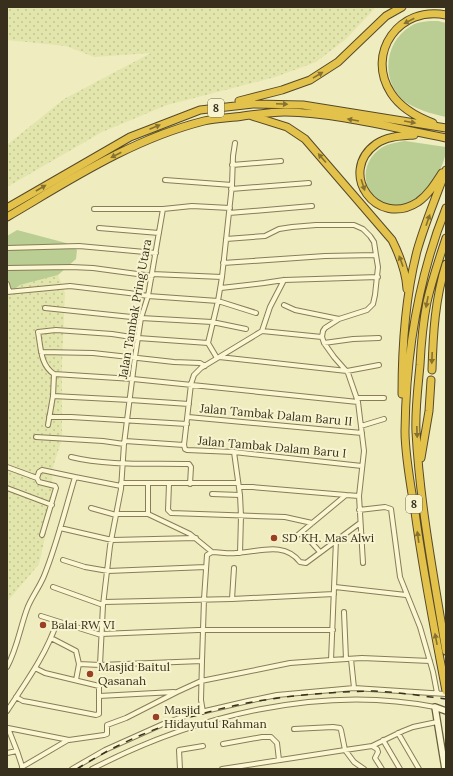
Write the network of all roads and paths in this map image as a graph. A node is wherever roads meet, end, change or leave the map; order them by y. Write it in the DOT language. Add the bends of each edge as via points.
graph roads {
  1 [pos="402,7"];
  2 [pos="446,15"];
  3 [pos="200,110"];
  4 [pos="247,116"];
  5 [pos="446,128"];
  6 [pos="423,134"];
  7 [pos="446,138"];
  8 [pos="234,143"];
  9 [pos="282,161"];
  10 [pos="232,165"];
  11 [pos="446,169"];
  12 [pos="165,180"];
  13 [pos="309,183"];
  14 [pos="232,187"];
  15 [pos="312,206"];
  16 [pos="7,208"];
  17 [pos="230,208"];
  18 [pos="446,208"];
  19 [pos="94,209"];
  20 [pos="163,209"];
  21 [pos="229,213"];
  22 [pos="7,217"];
  23 [pos="99,228"];
  24 [pos="159,233"];
  25 [pos="446,238"];
  26 [pos="226,239"];
  27 [pos="7,248"];
  28 [pos="156,254"];
  29 [pos="376,255"];
  30 [pos="223,263"];
  31 [pos="446,264"];
  32 [pos="7,268"];
  33 [pos="152,275"];
  34 [pos="222,277"];
  35 [pos="378,278"];
  36 [pos="446,278"];
  37 [pos="284,280"];
  38 [pos="7,284"];
  39 [pos="220,288"];
  40 [pos="439,290"];
  41 [pos="8,291"];
  42 [pos="148,296"];
  43 [pos="408,299"];
  44 [pos="218,301"];
  45 [pos="284,305"];
  46 [pos="45,308"];
  47 [pos="256,313"];
  48 [pos="141,318"];
  49 [pos="339,319"];
  50 [pos="212,322"];
  51 [pos="246,329"];
  52 [pos="262,331"];
  53 [pos="322,337"];
  54 [pos="138,338"];
  55 [pos="379,338"];
  56 [pos="208,343"];
  57 [pos="324,343"];
  58 [pos="41,352"];
  59 [pos="135,357"];
  60 [pos="218,358"];
  61 [pos="379,365"];
  62 [pos="204,366"];
  63 [pos="432,370"];
  64 [pos="347,371"];
  65 [pos="54,374"];
  66 [pos="133,379"];
  67 [pos="432,380"];
  68 [pos="191,384"];
  69 [pos="53,396"];
  70 [pos="384,398"];
  71 [pos="130,400"];
  72 [pos="357,400"];
  73 [pos="189,404"];
  74 [pos="49,417"];
  75 [pos="188,417"];
  76 [pos="384,419"];
  77 [pos="128,421"];
  78 [pos="187,424"];
  79 [pos="48,425"];
  80 [pos="361,426"];
  81 [pos="405,432"];
  82 [pos="362,433"];
  83 [pos="36,437"];
  84 [pos="125,443"];
  85 [pos="184,445"];
  86 [pos="234,452"];
  87 [pos="71,457"];
  88 [pos="123,462"];
  89 [pos="362,466"];
  90 [pos="7,467"];
  91 [pos="419,472"];
  92 [pos="75,477"];
  93 [pos="37,478"];
  94 [pos="148,483"];
  95 [pos="169,484"];
  96 [pos="190,484"];
  97 [pos="121,485"];
  98 [pos="238,485"];
  99 [pos="7,488"];
  100 [pos="212,494"];
  101 [pos="240,495"];
  102 [pos="346,495"];
  103 [pos="359,496"];
  104 [pos="52,505"];
  105 [pos="91,508"];
  106 [pos="359,510"];
  107 [pos="116,514"];
  108 [pos="148,514"];
  109 [pos="241,516"];
  110 [pos="312,523"];
  111 [pos="360,523"];
  112 [pos="60,528"];
  113 [pos="302,532"];
  114 [pos="42,535"];
  115 [pos="196,538"];
  116 [pos="112,540"];
  117 [pos="292,540"];
  118 [pos="336,540"];
  119 [pos="212,552"];
  120 [pos="320,552"];
  121 [pos="240,553"];
  122 [pos="63,560"];
  123 [pos="363,563"];
  124 [pos="206,567"];
  125 [pos="234,568"];
  126 [pos="108,570"];
  127 [pos="53,587"];
  128 [pos="335,587"];
  129 [pos="334,594"];
  130 [pos="406,595"];
  131 [pos="232,598"];
  132 [pos="204,599"];
  133 [pos="103,604"];
  134 [pos="344,612"];
  135 [pos="41,616"];
  136 [pos="56,622"];
  137 [pos="203,630"];
  138 [pos="333,630"];
  139 [pos="101,635"];
  140 [pos="51,638"];
  141 [pos="446,651"];
  142 [pos="348,659"];
  143 [pos="331,660"];
  144 [pos="202,661"];
  145 [pos="430,661"];
  146 [pos="79,664"];
  147 [pos="100,665"];
  148 [pos="7,667"];
  149 [pos="35,668"];
  150 [pos="76,680"];
  151 [pos="201,681"];
  152 [pos="354,688"];
  153 [pos="177,692"];
  154 [pos="437,693"];
  155 [pos="446,693"];
  156 [pos="99,696"];
  157 [pos="16,697"];
  158 [pos="435,708"];
  159 [pos="7,711"];
  160 [pos="446,711"];
  161 [pos="203,712"];
  162 [pos="437,722"];
  163 [pos="8,727"];
  164 [pos="294,729"];
  165 [pos="398,733"];
  166 [pos="68,740"];
  167 [pos="383,740"];
  168 [pos="223,744"];
  169 [pos="204,746"];
  170 [pos="372,746"];
  171 [pos="345,750"];
  172 [pos="18,751"];
  173 [pos="7,753"];
  174 [pos="279,760"];
  175 [pos="22,768"];
  176 [pos="72,769"];
  177 [pos="92,769"];
  178 [pos="180,769"];
  179 [pos="222,769"];
  180 [pos="364,769"];
  181 [pos="382,769"];
  182 [pos="400,769"];
  183 [pos="419,769"];
  184 [pos="445,769"];
  3 -- 1 [label="highway, one-way" via="249,99 310,80 338,62 386,16"];
  2 -- 5 [label="highway, one-way" via="427,14 402,24 390,36 384,48 382,61 386,83 398,102 423,119"];
  3 -- 5 [label="highway, 8, one-way" via="253,104 303,105"];
  16 -- 3 [label="highway, 8, one-way" via="130,137"];
  6 -- 4 [label="highway, 8, one-way" via="320,114 269,112"];
  4 -- 22 [label="highway, 8, one-way" via="205,121 147,140 89,169"];
  43 -- 4 [label="highway, one-way" via="405,270 392,240 305,139 287,127"];
  6 -- 7 [label="highway, 8"];
  6 -- 11 [label="highway, one-way" via="387,138 368,150 360,175 368,197 386,207 412,205 429,191"];
  8 -- 10 [label="street"];
  9 -- 10 [label="street"];
  10 -- 14 [label="street"];
  43 -- 11 [label="highway, one-way" via="418,251"];
  12 -- 14 [label="street"];
  13 -- 14 [label="street"];
  14 -- 17 [label="street"];
  15 -- 21 [label="street"];
  17 -- 20 [label="street" via="192,206"];
  17 -- 21 [label="street"];
  18 -- 81 [label="highway, 8" via="430,255 412,337"];
  19 -- 20 [label="street"];
  20 -- 24 [label="street, Jalan Tambak Pring Utara"];
  21 -- 26 [label="street"];
  23 -- 24 [label="street"];
  24 -- 28 [label="street, Jalan Tambak Pring Utara"];
  25 -- 91 [label="highway, 8, one-way" via="427,302 422,341 416,430"];
  26 -- 29 [label="street" via="265,236 275,230 292,227 354,225 370,236 374,242"];
  26 -- 30 [label="street"];
  27 -- 28 [label="street" via="79,246"];
  28 -- 33 [label="street, Jalan Tambak Pring Utara"];
  29 -- 30 [label="street"];
  29 -- 35 [label="street"];
  30 -- 34 [label="street"];
  31 -- 40 [label="highway"];
  32 -- 33 [label="street" via="93,268"];
  33 -- 34 [label="street"];
  33 -- 42 [label="street, Jalan Tambak Pring Utara"];
  34 -- 39 [label="street"];
  35 -- 37 [label="street"];
  35 -- 49 [label="street" via="371,307"];
  36 -- 40 [label="highway"];
  37 -- 39 [label="street"];
  37 -- 52 [label="street" via="270,307"];
  38 -- 41 [label="street"];
  39 -- 44 [label="street"];
  40 -- 63 [label="highway, one-way" via="433,331"];
  41 -- 42 [label="street" via="70,286"];
  42 -- 44 [label="street"];
  42 -- 48 [label="street, Jalan Tambak Pring Utara"];
  43 -- 81 [label="highway" via="402,382"];
  44 -- 47 [label="street"];
  44 -- 50 [label="street"];
  45 -- 49 [label="street" via="294,310"];
  46 -- 48 [label="street"];
  48 -- 50 [label="street"];
  48 -- 54 [label="street, Jalan Tambak Pring Utara"];
  49 -- 53 [label="street" via="325,328"];
  50 -- 51 [label="street"];
  50 -- 56 [label="street"];
  52 -- 53 [label="street"];
  52 -- 60 [label="street"];
  53 -- 57 [label="street"];
  54 -- 56 [label="street"];
  54 -- 58 [label="street" via="63,330 38,332"];
  54 -- 59 [label="street, Jalan Tambak Pring Utara"];
  55 -- 57 [label="street"];
  56 -- 60 [label="street"];
  57 -- 64 [label="street"];
  58 -- 59 [label="street"];
  58 -- 65 [label="street" via="48,370"];
  59 -- 62 [label="street" via="200,363"];
  59 -- 66 [label="street, Jalan Tambak Pring Utara"];
  60 -- 62 [label="street"];
  60 -- 64 [label="street"];
  61 -- 64 [label="street"];
  62 -- 68 [label="street" via="196,372"];
  64 -- 72 [label="street"];
  65 -- 66 [label="street"];
  65 -- 69 [label="street"];
  66 -- 68 [label="street"];
  66 -- 71 [label="street, Jalan Tambak Pring Utara"];
  67 -- 91 [label="highway"];
  68 -- 72 [label="street"];
  68 -- 73 [label="street"];
  69 -- 71 [label="street"];
  69 -- 74 [label="street"];
  70 -- 72 [label="street"];
  71 -- 73 [label="street"];
  71 -- 77 [label="street, Jalan Tambak Pring Utara"];
  72 -- 80 [label="street"];
  73 -- 75 [label="street"];
  74 -- 77 [label="street"];
  74 -- 79 [label="street"];
  75 -- 78 [label="street"];
  75 -- 82 [label="street, Jalan Tambak Dalam Baru II"];
  76 -- 80 [label="street"];
  77 -- 78 [label="street"];
  77 -- 84 [label="street, Jalan Tambak Pring Utara"];
  78 -- 85 [label="street"];
  80 -- 82 [label="street"];
  155 -- 81 [label="highway, 8, one-way" via="424,576"];
  82 -- 89 [label="street"];
  83 -- 84 [label="street, Jalan Tambak Dalam Baru I"];
  84 -- 85 [label="street, Jalan Tambak Dalam Baru I"];
  84 -- 88 [label="street, Jalan Tambak Pring Utara"];
  85 -- 86 [label="street, Jalan Tambak Dalam Baru I" via="188,450"];
  86 -- 89 [label="street, Jalan Tambak Dalam Baru I"];
  86 -- 98 [label="street"];
  87 -- 88 [label="street"];
  88 -- 96 [label="street" via="189,464"];
  88 -- 97 [label="street, Jalan Tambak Pring Utara"];
  89 -- 103 [label="street"];
  90 -- 93 [label="street"];
  91 -- 141 [label="highway, 8"];
  92 -- 93 [label="street" via="42,470"];
  92 -- 97 [label="street"];
  92 -- 112 [label="street"];
  93 -- 104 [label="street" via="39,482 56,487"];
  94 -- 95 [label="street"];
  94 -- 97 [label="street"];
  94 -- 108 [label="street"];
  95 -- 96 [label="street"];
  95 -- 109 [label="street" via="170,512"];
  96 -- 98 [label="street"];
  97 -- 107 [label="street, Jalan Tambak Pring Utara"];
  98 -- 101 [label="street"];
  98 -- 102 [label="street"];
  99 -- 104 [label="street"];
  100 -- 101 [label="street"];
  101 -- 109 [label="street"];
  102 -- 103 [label="street"];
  102 -- 110 [label="street"];
  103 -- 106 [label="street"];
  104 -- 114 [label="street"];
  105 -- 107 [label="street"];
  106 -- 111 [label="street"];
  106 -- 130 [label="street" via="385,507 391,509 397,567"];
  107 -- 108 [label="street"];
  107 -- 116 [label="street, Jalan Tambak Pring Utara"];
  108 -- 115 [label="street"];
  109 -- 110 [label="street" via="285,517"];
  109 -- 121 [label="street"];
  110 -- 113 [label="street"];
  111 -- 118 [label="street"];
  111 -- 123 [label="street"];
  112 -- 116 [label="street"];
  112 -- 148 [label="street" via="44,576 28,606 13,657"];
  113 -- 117 [label="street"];
  113 -- 120 [label="street"];
  115 -- 116 [label="street"];
  115 -- 119 [label="street"];
  116 -- 126 [label="street, Jalan Tambak Pring Utara"];
  118 -- 120 [label="street"];
  118 -- 128 [label="street"];
  119 -- 121 [label="street"];
  119 -- 124 [label="street" via="207,555"];
  120 -- 121 [label="street" via="302,563 283,550"];
  122 -- 126 [label="street" via="85,567"];
  124 -- 126 [label="street"];
  124 -- 132 [label="street"];
  125 -- 131 [label="street"];
  126 -- 133 [label="street, Jalan Tambak Pring Utara"];
  127 -- 133 [label="street"];
  128 -- 129 [label="street"];
  128 -- 130 [label="street"];
  129 -- 131 [label="street"];
  129 -- 138 [label="street"];
  130 -- 145 [label="street" via="420,627"];
  131 -- 132 [label="street"];
  132 -- 133 [label="street"];
  132 -- 137 [label="street"];
  133 -- 139 [label="street, Jalan Tambak Pring Utara"];
  134 -- 142 [label="street"];
  135 -- 136 [label="street"];
  136 -- 139 [label="street"];
  136 -- 140 [label="street"];
  137 -- 138 [label="street"];
  137 -- 139 [label="street"];
  137 -- 144 [label="street"];
  138 -- 143 [label="street"];
  139 -- 147 [label="street, Jalan Tambak Pring Utara"];
  140 -- 146 [label="street" via="76,651"];
  140 -- 149 [label="street"];
  142 -- 143 [label="street"];
  142 -- 145 [label="street"];
  142 -- 152 [label="street"];
  143 -- 151 [label="street" via="290,663"];
  144 -- 147 [label="street"];
  144 -- 151 [label="street"];
  145 -- 154 [label="street"];
  146 -- 147 [label="street"];
  146 -- 150 [label="street"];
  149 -- 150 [label="street"];
  149 -- 157 [label="street"];
  150 -- 156 [label="street" via="99,686"];
  151 -- 153 [label="street"];
  151 -- 161 [label="street"];
  152 -- 154 [label="street"];
  152 -- 161 [label="street" via="277,695"];
  153 -- 156 [label="street"];
  153 -- 166 [label="street" via="133,715 107,725 106,734"];
  154 -- 155 [label="street"];
  156 -- 157 [label="street" via="99,714 96,715 29,702"];
  157 -- 159 [label="street"];
  158 -- 160 [label="main road"];
  158 -- 162 [label="main road"];
  158 -- 177 [label="street" via="402,702 356,700 259,710 220,718 175,732"];
  161 -- 176 [label="street" via="157,726 105,750"];
  162 -- 165 [label="street"];
  162 -- 184 [label="main road"];
  163 -- 166 [label="street"];
  163 -- 172 [label="street"];
  164 -- 171 [label="street" via="340,728"];
  165 -- 167 [label="street"];
  165 -- 183 [label="street"];
  166 -- 175 [label="street"];
  167 -- 170 [label="street"];
  167 -- 182 [label="street"];
  168 -- 174 [label="street" via="271,737 277,743"];
  169 -- 178 [label="street" via="179,750"];
  170 -- 171 [label="street"];
  170 -- 181 [label="street" via="378,749 375,758"];
  171 -- 174 [label="street"];
  171 -- 180 [label="street" via="354,762"];
  172 -- 173 [label="street"];
  172 -- 175 [label="street"];
  174 -- 179 [label="street"];
}
